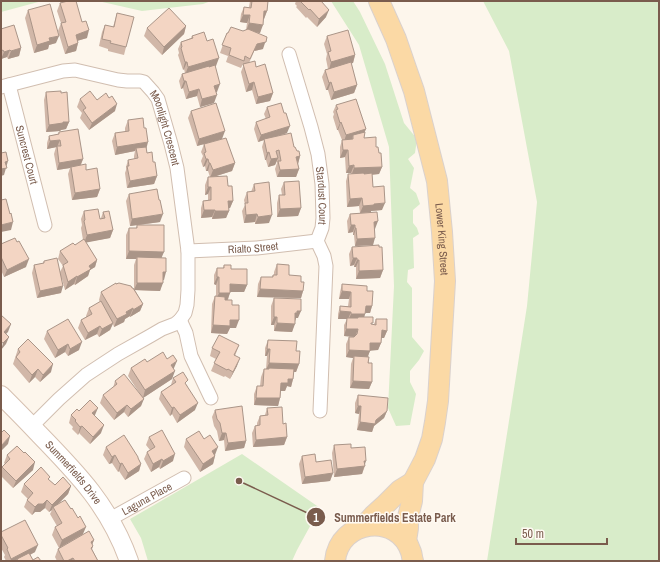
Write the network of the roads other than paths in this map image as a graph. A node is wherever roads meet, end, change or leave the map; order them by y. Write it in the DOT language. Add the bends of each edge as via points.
graph roads {
  1 [pos="380,1"];
  2 [pos="289,54"];
  3 [pos="5,86"];
  4 [pos="45,225"];
  5 [pos="317,241"];
  6 [pos="188,251"];
  7 [pos="180,320"];
  8 [pos="1,395"];
  9 [pos="211,398"];
  10 [pos="320,411"];
  11 [pos="32,426"];
  12 [pos="184,478"];
  13 [pos="413,482"];
  14 [pos="110,519"];
  15 [pos="364,526"];
  16 [pos="406,541"];
  17 [pos="129,561"];
  18 [pos="335,561"];
  19 [pos="413,561"];
  1 -- 13 [label="main road, Lower King Street" via="414,91 436,181 445,281 436,415 432,439"];
  2 -- 5 [label="street, Stardust Court" via="318,154 323,218"];
  3 -- 4 [label="street, Suncrest Court"];
  3 -- 6 [label="street, Moonlight Crescent" via="75,70 118,80 144,82 158,99 171,144 178,174"];
  5 -- 6 [label="street, Rialto Street" via="257,248"];
  5 -- 10 [label="street, Stardust Court" via="326,266"];
  6 -- 7 [label="street, Moonlight Crescent" via="187,305"];
  7 -- 9 [label="street" via="191,356"];
  7 -- 11 [label="street" via="86,375"];
  8 -- 11 [label="street, Summerfields Drive"];
  11 -- 14 [label="street, Summerfields Drive" via="76,472"];
  12 -- 14 [label="street, Laguna Place"];
  13 -- 15 [label="main road, Lower King Street" via="400,490"];
  13 -- 16 [label="main road, Lower King Street"];
  14 -- 17 [label="street, Summerfields Drive"];
  15 -- 16 [label="main road" via="387,527"];
  15 -- 18 [label="main road, Lower King Street" via="346,537 339,546"];
  16 -- 19 [label="main road"];
}
